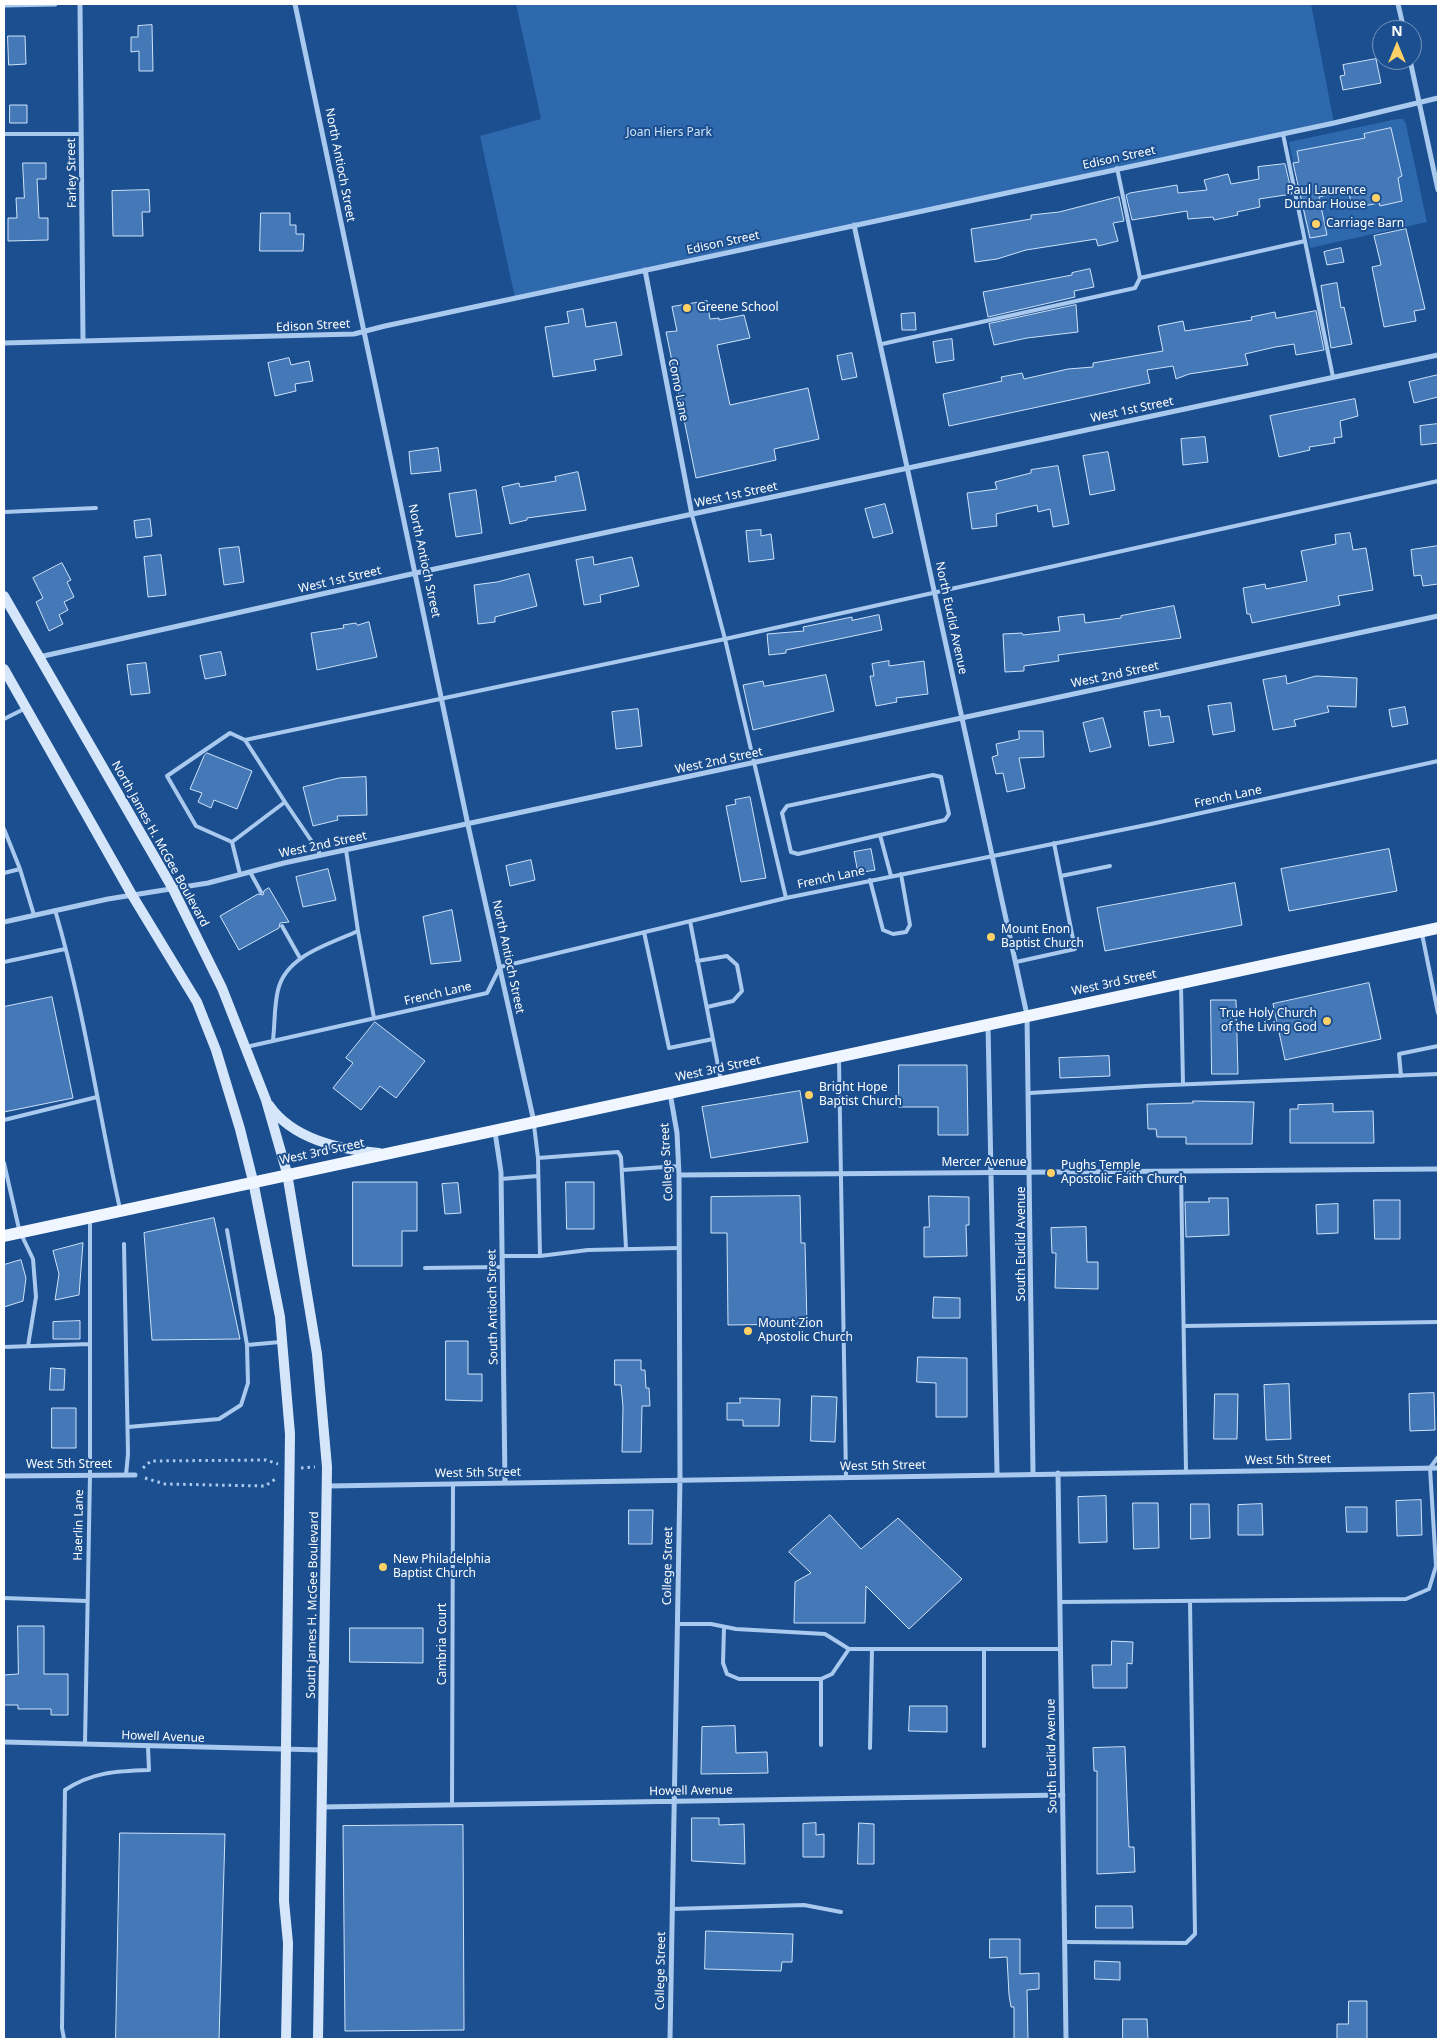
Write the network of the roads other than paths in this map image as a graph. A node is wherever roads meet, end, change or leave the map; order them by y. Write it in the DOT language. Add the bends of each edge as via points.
graph roads {
  1 [pos="55,4"];
  2 [pos="80,4"];
  3 [pos="295,4"];
  4 [pos="1398,4"];
  5 [pos="4,5"];
  6 [pos="1402,20"];
  7 [pos="1412,70"];
  8 [pos="1438,98"];
  9 [pos="1419,102"];
  10 [pos="4,134"];
  11 [pos="81,134"];
  12 [pos="1283,134"];
  13 [pos="1117,168"];
  14 [pos="1438,190"];
  15 [pos="854,225"];
  16 [pos="1305,241"];
  17 [pos="645,270"];
  18 [pos="1140,278"];
  19 [pos="365,332"];
  20 [pos="83,341"];
  21 [pos="4,343"];
  22 [pos="882,344"];
  23 [pos="1438,355"];
  24 [pos="1333,377"];
  25 [pos="908,468"];
  26 [pos="1438,481"];
  27 [pos="96,508"];
  28 [pos="4,512"];
  29 [pos="692,515"];
  30 [pos="416,573"];
  31 [pos="935,592"];
  32 [pos="4,596"];
  33 [pos="1438,616"];
  34 [pos="725,639"];
  35 [pos="39,657"];
  36 [pos="4,669"];
  37 [pos="442,697"];
  38 [pos="26,708"];
  39 [pos="4,719"];
  40 [pos="963,719"];
  41 [pos="245,740"];
  42 [pos="1438,761"];
  43 [pos="755,763"];
  44 [pos="285,802"];
  45 [pos="468,825"];
  46 [pos="4,829"];
  47 [pos="880,835"];
  48 [pos="232,842"];
  49 [pos="1054,843"];
  50 [pos="346,850"];
  51 [pos="994,855"];
  52 [pos="321,856"];
  53 [pos="1110,866"];
  54 [pos="20,869"];
  55 [pos="250,872"];
  56 [pos="4,873"];
  57 [pos="240,874"];
  58 [pos="901,874"];
  59 [pos="890,876"];
  60 [pos="1061,876"];
  61 [pos="870,880"];
  62 [pos="173,890"];
  63 [pos="261,892"];
  64 [pos="132,895"];
  65 [pos="786,898"];
  66 [pos="55,910"];
  67 [pos="34,915"];
  68 [pos="690,921"];
  69 [pos="4,922"];
  70 [pos="282,926"];
  71 [pos="1438,928"];
  72 [pos="358,931"];
  73 [pos="644,932"];
  74 [pos="1422,932"];
  75 [pos="66,949"];
  76 [pos="300,958"];
  77 [pos="698,961"];
  78 [pos="4,962"];
  79 [pos="1016,962"];
  80 [pos="500,966"];
  81 [pos="1181,982"];
  82 [pos="707,1007"];
  83 [pos="1438,1013"];
  84 [pos="1028,1015"];
  85 [pos="374,1018"];
  86 [pos="988,1024"];
  87 [pos="713,1039"];
  88 [pos="273,1040"];
  89 [pos="1438,1046"];
  90 [pos="246,1047"];
  91 [pos="839,1058"];
  92 [pos="1438,1074"];
  93 [pos="1401,1076"];
  94 [pos="721,1082"];
  95 [pos="1183,1084"];
  96 [pos="670,1093"];
  97 [pos="1030,1093"];
  98 [pos="96,1098"];
  99 [pos="266,1100"];
  100 [pos="4,1120"];
  101 [pos="534,1123"];
  102 [pos="495,1132"];
  103 [pos="384,1154"];
  104 [pos="538,1158"];
  105 [pos="4,1163"];
  106 [pos="679,1166"];
  107 [pos="1438,1169"];
  108 [pos="622,1170"];
  109 [pos="1180,1171"];
  110 [pos="991,1172"];
  111 [pos="1031,1172"];
  112 [pos="287,1173"];
  113 [pos="841,1173"];
  114 [pos="679,1175"];
  115 [pos="538,1176"];
  116 [pos="501,1179"];
  117 [pos="253,1181"];
  118 [pos="121,1211"];
  119 [pos="90,1217"];
  120 [pos="227,1230"];
  121 [pos="20,1232"];
  122 [pos="4,1236"];
  123 [pos="124,1244"];
  124 [pos="626,1248"];
  125 [pos="679,1248"];
  126 [pos="502,1256"];
  127 [pos="540,1256"];
  128 [pos="502,1267"];
  129 [pos="425,1268"];
  130 [pos="1438,1322"];
  131 [pos="1184,1326"];
  132 [pos="282,1341"];
  133 [pos="90,1344"];
  134 [pos="247,1345"];
  135 [pos="28,1346"];
  136 [pos="4,1347"];
  137 [pos="128,1427"];
  138 [pos="1438,1457"];
  139 [pos="1430,1468"];
  140 [pos="1438,1468"];
  141 [pos="1186,1472"];
  142 [pos="997,1473"];
  143 [pos="1033,1473"];
  144 [pos="1058,1473"];
  145 [pos="90,1475"];
  146 [pos="126,1475"];
  147 [pos="135,1475"];
  148 [pos="4,1476"];
  149 [pos="846,1477"];
  150 [pos="680,1479"];
  151 [pos="505,1482"];
  152 [pos="453,1484"];
  153 [pos="328,1486"];
  154 [pos="4,1598"];
  155 [pos="87,1601"];
  156 [pos="1190,1601"];
  157 [pos="1060,1602"];
  158 [pos="677,1624"];
  159 [pos="724,1627"];
  160 [pos="849,1649"];
  161 [pos="872,1649"];
  162 [pos="984,1649"];
  163 [pos="1061,1649"];
  164 [pos="821,1679"];
  165 [pos="4,1742"];
  166 [pos="84,1743"];
  167 [pos="821,1744"];
  168 [pos="148,1746"];
  169 [pos="984,1746"];
  170 [pos="870,1748"];
  171 [pos="287,1750"];
  172 [pos="322,1750"];
  173 [pos="1063,1795"];
  174 [pos="674,1802"];
  175 [pos="452,1805"];
  176 [pos="320,1807"];
  177 [pos="672,1909"];
  178 [pos="841,1912"];
  179 [pos="1065,1942"];
  180 [pos="64,2039"];
  181 [pos="286,2039"];
  182 [pos="318,2039"];
  183 [pos="670,2039"];
  184 [pos="1066,2039"];
  1 -- 5 [label="street"];
  2 -- 11 [label="street, Farley Street"];
  3 -- 19 [label="street, North Antioch Street"];
  4 -- 6 [label="street"];
  7 -- 9 [label="street"];
  8 -- 9 [label="street, Edison Street"];
  9 -- 12 [label="street, Edison Street"];
  9 -- 14 [label="street"];
  10 -- 11 [label="lane"];
  11 -- 20 [label="street, Farley Street"];
  12 -- 13 [label="street, Edison Street"];
  12 -- 16 [label="lane"];
  13 -- 15 [label="street, Edison Street"];
  13 -- 18 [label="lane"];
  15 -- 17 [label="street, Edison Street"];
  15 -- 22 [label="street, North Euclid Avenue"];
  16 -- 18 [label="lane"];
  16 -- 24 [label="lane"];
  17 -- 19 [label="street, Edison Street"];
  17 -- 29 [label="street, Como Lane"];
  18 -- 22 [label="lane" via="1135,288"];
  19 -- 20 [label="street, Edison Street" via="277,338"];
  19 -- 30 [label="street, North Antioch Street"];
  20 -- 21 [label="street, Edison Street"];
  22 -- 25 [label="street, North Euclid Avenue"];
  23 -- 24 [label="street, West 1st Street"];
  24 -- 25 [label="street, West 1st Street"];
  25 -- 29 [label="street, West 1st Street"];
  25 -- 31 [label="street, North Euclid Avenue"];
  26 -- 31 [label="lane"];
  27 -- 28 [label="lane"];
  29 -- 30 [label="street, West 1st Street"];
  29 -- 34 [label="lane"];
  30 -- 35 [label="street, West 1st Street"];
  30 -- 37 [label="street, North Antioch Street"];
  31 -- 34 [label="lane"];
  31 -- 40 [label="street, North Euclid Avenue"];
  32 -- 35 [label="main road, North James H. McGee Boulevard"];
  33 -- 40 [label="street, West 2nd Street"];
  34 -- 37 [label="lane"];
  34 -- 43 [label="lane"];
  35 -- 62 [label="main road, North James H. McGee Boulevard"];
  36 -- 38 [label="main road"];
  37 -- 41 [label="lane"];
  37 -- 45 [label="street, North Antioch Street"];
  38 -- 39 [label="lane"];
  38 -- 64 [label="main road"];
  40 -- 43 [label="street, West 2nd Street"];
  40 -- 51 [label="street, North Euclid Avenue"];
  41 -- 44 [label="lane"];
  41 -- 48 [label="lane" via="230,732 167,776 196,826"];
  42 -- 49 [label="lane, French Lane"];
  43 -- 45 [label="street, West 2nd Street"];
  43 -- 65 [label="lane"];
  44 -- 48 [label="lane"];
  44 -- 52 [label="lane"];
  45 -- 50 [label="street, West 2nd Street"];
  45 -- 80 [label="street, North Antioch Street"];
  46 -- 54 [label="lane"];
  47 -- 47 [label="lane" via="798,854 791,852 782,813 787,806 933,775 941,777 949,814 945,820"];
  47 -- 59 [label="lane"];
  48 -- 57 [label="lane"];
  49 -- 51 [label="lane, French Lane"];
  49 -- 60 [label="lane"];
  50 -- 52 [label="street, West 2nd Street"];
  50 -- 72 [label="lane"];
  51 -- 58 [label="lane, French Lane"];
  51 -- 79 [label="street, North Euclid Avenue"];
  52 -- 55 [label="street, West 2nd Street"];
  53 -- 60 [label="lane"];
  54 -- 56 [label="lane"];
  54 -- 67 [label="lane"];
  55 -- 57 [label="street, West 2nd Street"];
  55 -- 63 [label="lane"];
  57 -- 62 [label="street, West 2nd Street"];
  58 -- 59 [label="lane, French Lane"];
  58 -- 61 [label="lane" via="910,926 906,932 893,934 883,930"];
  59 -- 61 [label="lane, French Lane"];
  60 -- 79 [label="lane" via="1075,949"];
  61 -- 65 [label="lane, French Lane"];
  62 -- 64 [label="street, West 2nd Street"];
  62 -- 90 [label="main road, North James H. McGee Boulevard" via="222,988"];
  64 -- 66 [label="street, West 2nd Street"];
  64 -- 117 [label="main road" via="197,1002 216,1050"];
  65 -- 68 [label="lane, French Lane"];
  66 -- 67 [label="street, West 2nd Street"];
  66 -- 75 [label="lane"];
  67 -- 69 [label="street, West 2nd Street"];
  68 -- 73 [label="lane, French Lane"];
  68 -- 77 [label="lane"];
  70 -- 76 [label="lane"];
  71 -- 74 [label="main road, West 3rd Street"];
  72 -- 76 [label="lane"];
  72 -- 85 [label="lane"];
  73 -- 80 [label="lane, French Lane"];
  73 -- 87 [label="lane" via="669,1048"];
  74 -- 81 [label="main road, West 3rd Street"];
  74 -- 83 [label="lane"];
  75 -- 78 [label="lane"];
  75 -- 98 [label="lane"];
  76 -- 88 [label="lane" via="287,971 278,989"];
  77 -- 82 [label="lane"];
  77 -- 82 [label="lane" via="727,956 737,965 742,991 733,1001"];
  79 -- 84 [label="street, North Euclid Avenue"];
  80 -- 85 [label="lane, French Lane" via="487,993"];
  80 -- 101 [label="street, North Antioch Street"];
  81 -- 84 [label="main road, West 3rd Street"];
  81 -- 95 [label="lane"];
  82 -- 87 [label="lane"];
  84 -- 86 [label="main road, West 3rd Street"];
  84 -- 97 [label="street, South Euclid Avenue"];
  85 -- 88 [label="lane, French Lane"];
  86 -- 91 [label="main road, West 3rd Street"];
  86 -- 110 [label="street"];
  87 -- 94 [label="lane"];
  88 -- 90 [label="lane, French Lane"];
  89 -- 93 [label="lane" via="1399,1054"];
  90 -- 99 [label="main road, North James H. McGee Boulevard"];
  91 -- 94 [label="main road, West 3rd Street"];
  91 -- 113 [label="lane"];
  92 -- 93 [label="lane"];
  93 -- 95 [label="lane"];
  94 -- 96 [label="main road, West 3rd Street"];
  95 -- 97 [label="lane"];
  96 -- 101 [label="main road, West 3rd Street"];
  96 -- 106 [label="street, College Street"];
  97 -- 111 [label="street, South Euclid Avenue"];
  98 -- 100 [label="lane"];
  98 -- 118 [label="lane"];
  99 -- 103 [label="main road" via="284,1122 297,1131 331,1144"];
  99 -- 112 [label="main road, North James H. McGee Boulevard"];
  101 -- 102 [label="main road, West 3rd Street"];
  101 -- 104 [label="lane"];
  102 -- 103 [label="main road, West 3rd Street"];
  102 -- 116 [label="street, South Antioch Street"];
  103 -- 112 [label="main road, West 3rd Street"];
  104 -- 108 [label="lane" via="618,1152"];
  104 -- 115 [label="lane"];
  105 -- 121 [label="lane"];
  106 -- 108 [label="lane"];
  106 -- 114 [label="street, College Street"];
  107 -- 109 [label="street, Mercer Avenue"];
  108 -- 124 [label="lane"];
  109 -- 111 [label="street, Mercer Avenue"];
  109 -- 131 [label="lane"];
  110 -- 111 [label="street, Mercer Avenue"];
  110 -- 113 [label="street, Mercer Avenue"];
  110 -- 142 [label="street"];
  111 -- 143 [label="street, South Euclid Avenue"];
  112 -- 117 [label="main road, West 3rd Street"];
  112 -- 153 [label="main road, South James H. McGee Boulevard" via="317,1354"];
  113 -- 114 [label="street, Mercer Avenue"];
  113 -- 149 [label="lane"];
  114 -- 125 [label="street, College Street"];
  115 -- 116 [label="lane"];
  115 -- 127 [label="lane"];
  116 -- 126 [label="street, South Antioch Street"];
  117 -- 118 [label="main road, West 3rd Street"];
  117 -- 132 [label="main road, South James H. McGee Boulevard" via="272,1270"];
  118 -- 119 [label="main road, West 3rd Street"];
  119 -- 121 [label="main road, West 3rd Street"];
  119 -- 133 [label="lane, Haerlin Lane"];
  120 -- 134 [label="lane"];
  121 -- 122 [label="main road, West 3rd Street"];
  121 -- 135 [label="lane" via="33,1260 35,1288"];
  123 -- 137 [label="lane"];
  124 -- 125 [label="lane"];
  124 -- 127 [label="lane"];
  125 -- 150 [label="street, College Street"];
  126 -- 127 [label="lane"];
  126 -- 128 [label="street, South Antioch Street"];
  128 -- 129 [label="lane"];
  128 -- 151 [label="street, South Antioch Street"];
  130 -- 131 [label="lane"];
  131 -- 141 [label="lane"];
  132 -- 134 [label="lane"];
  132 -- 171 [label="main road, South James H. McGee Boulevard" via="291,1469"];
  133 -- 135 [label="lane"];
  133 -- 145 [label="lane, Haerlin Lane"];
  134 -- 137 [label="lane" via="248,1383 241,1405 219,1419"];
  135 -- 136 [label="lane"];
  137 -- 146 [label="lane"];
  138 -- 139 [label="lane"];
  139 -- 140 [label="street, West 5th Street"];
  139 -- 141 [label="street, West 5th Street"];
  139 -- 156 [label="lane" via="1436,1566 1429,1589 1406,1600"];
  141 -- 144 [label="street, West 5th Street"];
  142 -- 143 [label="street, West 5th Street"];
  142 -- 149 [label="street, West 5th Street"];
  143 -- 144 [label="street, West 5th Street"];
  144 -- 157 [label="street, South Euclid Avenue"];
  145 -- 146 [label="street, West 5th Street"];
  145 -- 148 [label="street, West 5th Street"];
  145 -- 155 [label="lane, Haerlin Lane"];
  146 -- 147 [label="street, West 5th Street"];
  149 -- 150 [label="street, West 5th Street"];
  150 -- 151 [label="street, West 5th Street"];
  150 -- 158 [label="street, College Street"];
  151 -- 152 [label="street, West 5th Street"];
  152 -- 153 [label="street, West 5th Street"];
  152 -- 175 [label="lane, Cambria Court"];
  153 -- 172 [label="main road, South James H. McGee Boulevard"];
  154 -- 155 [label="lane"];
  155 -- 166 [label="lane, Haerlin Lane"];
  156 -- 157 [label="lane"];
  156 -- 179 [label="lane" via="1195,1934 1186,1943"];
  157 -- 163 [label="street, South Euclid Avenue"];
  158 -- 159 [label="lane"];
  158 -- 174 [label="street, College Street"];
  159 -- 160 [label="lane" via="824,1634"];
  159 -- 164 [label="lane" via="723,1664 727,1674 739,1679"];
  160 -- 161 [label="lane"];
  160 -- 164 [label="lane" via="832,1674"];
  161 -- 162 [label="lane"];
  161 -- 170 [label="lane"];
  162 -- 163 [label="lane"];
  162 -- 169 [label="lane"];
  163 -- 173 [label="street, South Euclid Avenue"];
  164 -- 167 [label="lane"];
  165 -- 166 [label="street, Howell Avenue"];
  166 -- 168 [label="street, Howell Avenue"];
  168 -- 171 [label="street, Howell Avenue"];
  168 -- 180 [label="lane" via="149,1770 116,1771 82,1779 65,1790"];
  171 -- 172 [label="street, Howell Avenue"];
  171 -- 181 [label="main road, South James H. McGee Boulevard"];
  172 -- 176 [label="main road, South James H. McGee Boulevard"];
  173 -- 174 [label="street, Howell Avenue"];
  173 -- 179 [label="street, South Euclid Avenue"];
  174 -- 175 [label="street, Howell Avenue"];
  174 -- 177 [label="street, College Street"];
  175 -- 176 [label="street, Howell Avenue"];
  176 -- 182 [label="main road, South James H. McGee Boulevard"];
  177 -- 178 [label="lane" via="804,1905"];
  177 -- 183 [label="street, College Street"];
  179 -- 184 [label="street, South Euclid Avenue"];
}
